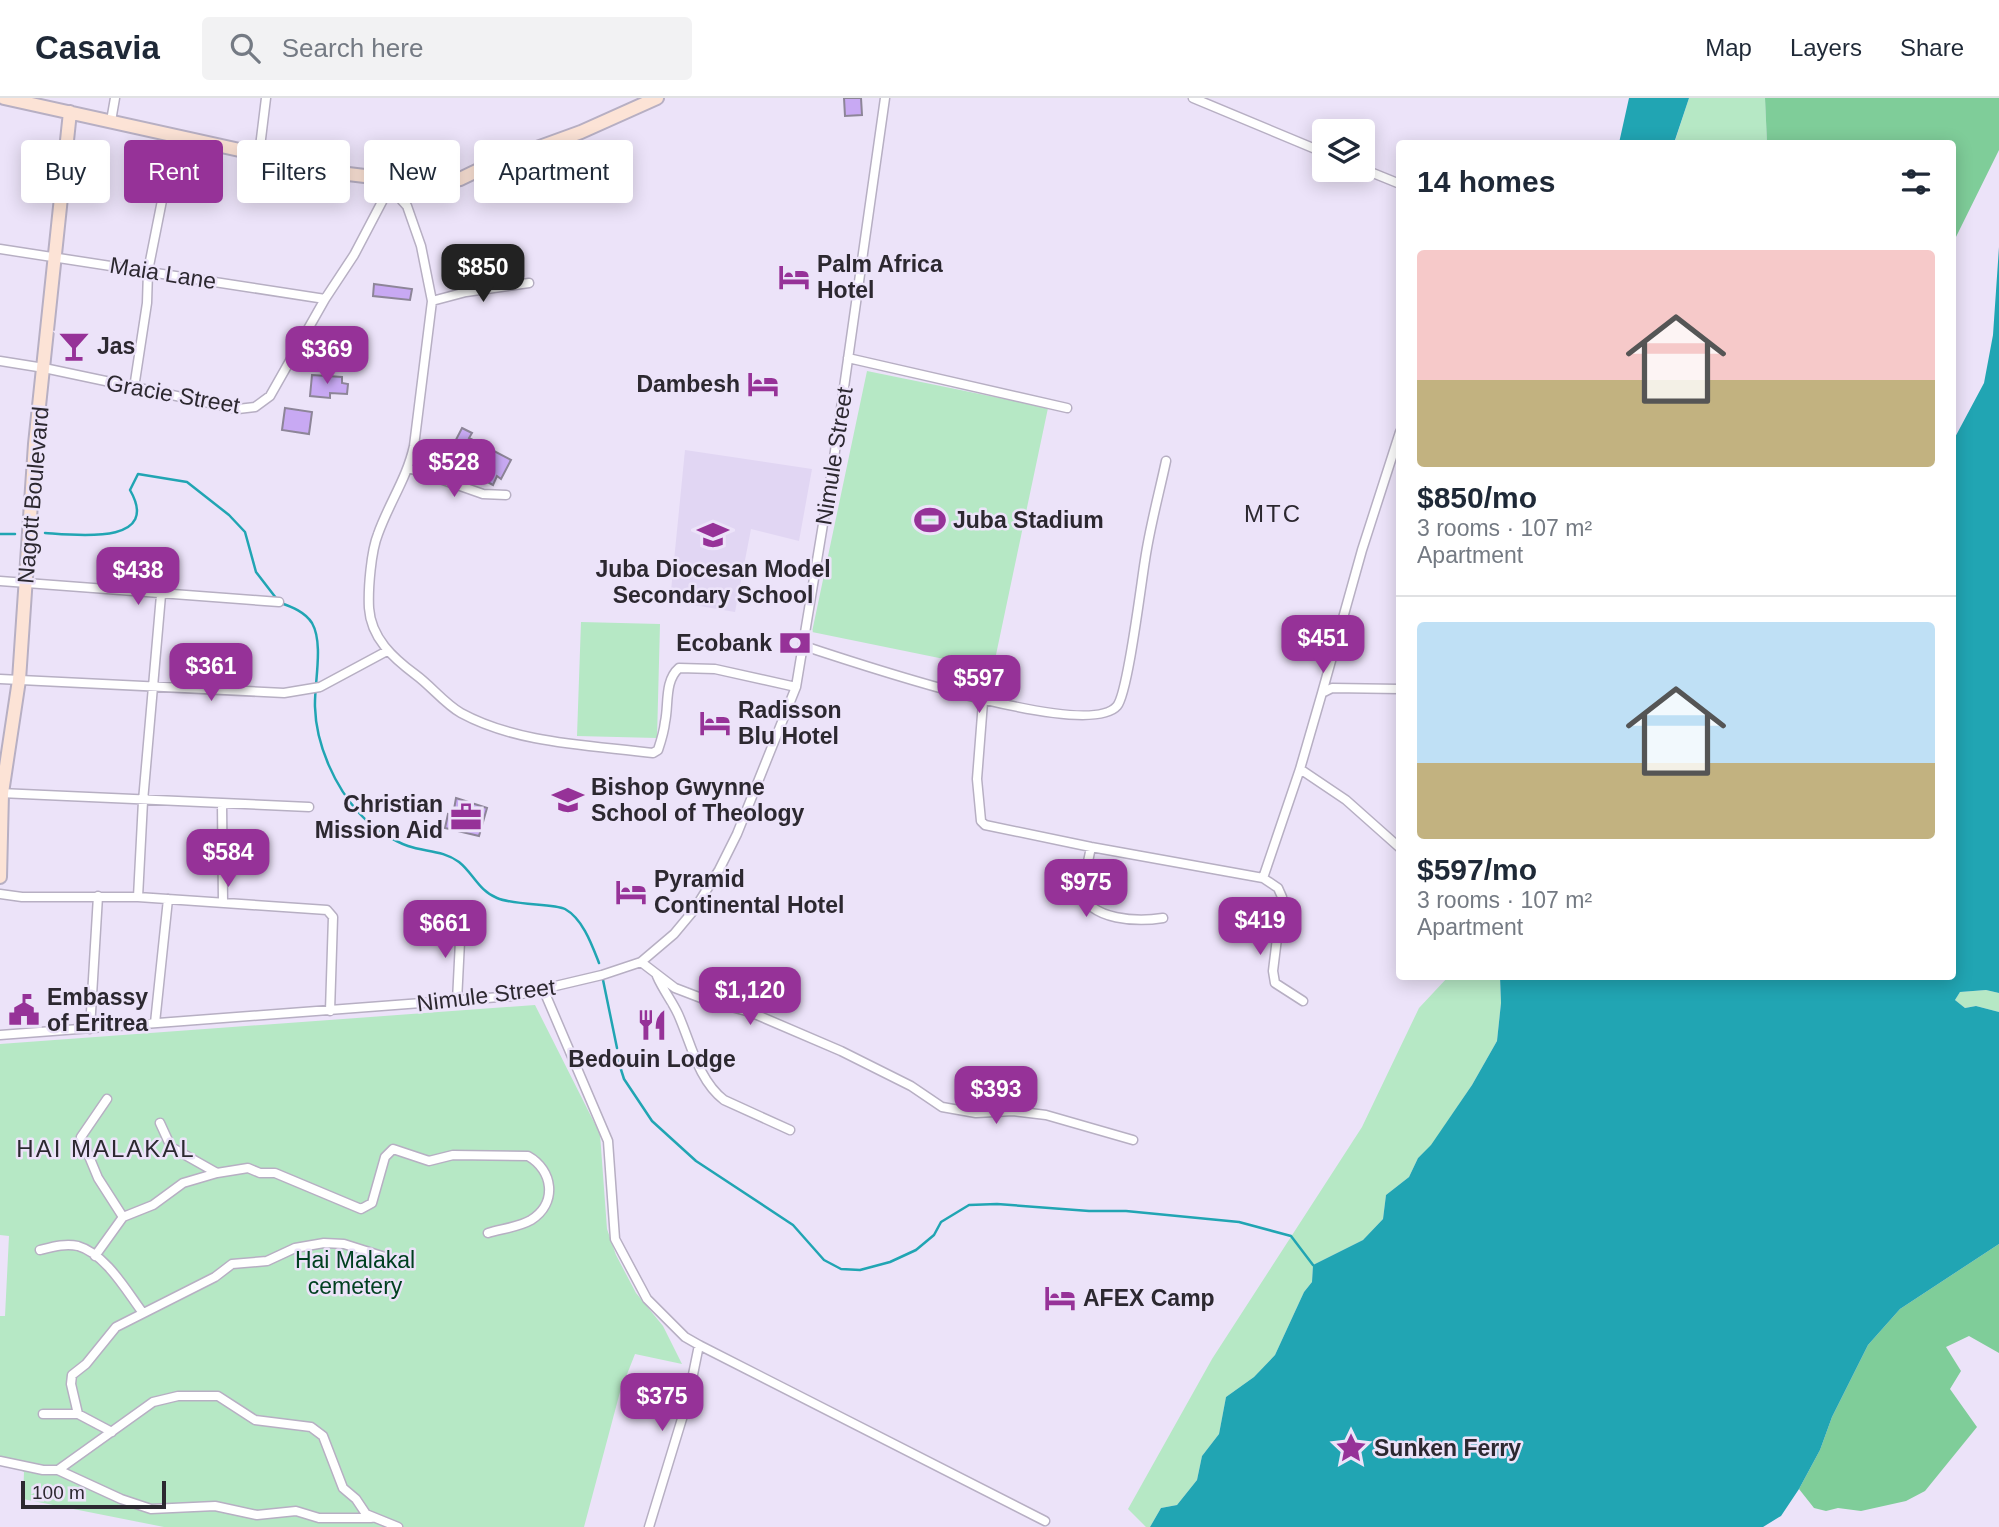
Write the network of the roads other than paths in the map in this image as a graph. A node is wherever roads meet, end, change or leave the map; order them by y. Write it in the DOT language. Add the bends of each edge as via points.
graph roads {
  1 [pos="4,98"];
  2 [pos="115,98"];
  3 [pos="266,98"];
  4 [pos="657,98"];
  5 [pos="885,98"];
  6 [pos="1193,98"];
  7 [pos="70,112"];
  8 [pos="111,121"];
  9 [pos="175,135"];
  10 [pos="261,140"];
  11 [pos="1312,148"];
  12 [pos="237,150"];
  13 [pos="1375,174"];
  14 [pos="460,179"];
  15 [pos="1396,182"];
  16 [pos="381,203"];
  17 [pos="404,203"];
  18 [pos="0,249"];
  19 [pos="56,257"];
  20 [pos="148,271"];
  21 [pos="529,283"];
  22 [pos="325,299"];
  23 [pos="432,301"];
  24 [pos="848,358"];
  25 [pos="0,361"];
  26 [pos="44,368"];
  27 [pos="134,388"];
  28 [pos="1067,408"];
  29 [pos="1396,444"];
  30 [pos="1166,461"];
  31 [pos="409,468"];
  32 [pos="506,495"];
  33 [pos="0,581"];
  34 [pos="26,583"];
  35 [pos="161,595"];
  36 [pos="279,602"];
  37 [pos="804,646"];
  38 [pos="387,651"];
  39 [pos="0,679"];
  40 [pos="19,680"];
  41 [pos="153,685"];
  42 [pos="796,687"];
  43 [pos="1396,688"];
  44 [pos="1322,693"];
  45 [pos="983,702"];
  46 [pos="1300,769"];
  47 [pos="1,793"];
  48 [pos="143,801"];
  49 [pos="222,803"];
  50 [pos="309,807"];
  51 [pos="1396,844"];
  52 [pos="1091,847"];
  53 [pos="0,877"];
  54 [pos="1263,878"];
  55 [pos="0,894"];
  56 [pos="98,896"];
  57 [pos="138,897"];
  58 [pos="168,900"];
  59 [pos="223,903"];
  60 [pos="1163,918"];
  61 [pos="461,921"];
  62 [pos="641,962"];
  63 [pos="656,973"];
  64 [pos="544,991"];
  65 [pos="457,1001"];
  66 [pos="1303,1001"];
  67 [pos="330,1011"];
  68 [pos="155,1023"];
  69 [pos="90,1029"];
  70 [pos="0,1035"];
  71 [pos="107,1099"];
  72 [pos="160,1124"];
  73 [pos="790,1130"];
  74 [pos="1133,1140"];
  75 [pos="217,1173"];
  76 [pos="123,1217"];
  77 [pos="488,1233"];
  78 [pos="40,1250"];
  79 [pos="95,1256"];
  80 [pos="385,1257"];
  81 [pos="143,1313"];
  82 [pos="699,1345"];
  83 [pos="43,1414"];
  84 [pos="78,1414"];
  85 [pos="112,1432"];
  86 [pos="0,1461"];
  87 [pos="58,1470"];
  88 [pos="371,1518"];
  89 [pos="1045,1521"];
  90 [pos="398,1527"];
  91 [pos="649,1527"];
  1 -- 7 [label="street"];
  2 -- 8 [label="street"];
  3 -- 10 [label="street"];
  4 -- 14 [label="street"];
  5 -- 24 [label="street, Nimule Street"];
  6 -- 11 [label="street"];
  7 -- 8 [label="street"];
  7 -- 19 [label="street, Nagott Boulevard"];
  8 -- 9 [label="street"];
  9 -- 12 [label="street"];
  9 -- 20 [label="street"];
  13 -- 15 [label="street"];
  16 -- 22 [label="street, Gracie Street"];
  17 -- 23 [label="street" via="421,246"];
  18 -- 19 [label="street, Maia Lane"];
  19 -- 20 [label="street, Maia Lane"];
  19 -- 26 [label="street, Nagott Boulevard"];
  20 -- 22 [label="street, Maia Lane"];
  20 -- 27 [label="street"];
  21 -- 23 [label="street"];
  22 -- 27 [label="street, Gracie Street" via="273,391 255,407 238,410"];
  23 -- 31 [label="street"];
  24 -- 28 [label="street"];
  24 -- 37 [label="street, Nimule Street"];
  25 -- 26 [label="street, Gracie Street"];
  26 -- 27 [label="street, Gracie Street"];
  26 -- 34 [label="street, Nagott Boulevard"];
  29 -- 44 [label="street"];
  30 -- 45 [label="street" via="1119,703 1102,714 1088,714"];
  31 -- 32 [label="street" via="483,494"];
  31 -- 38 [label="street" via="377,536 374,553 369,610"];
  33 -- 34 [label="street"];
  34 -- 35 [label="street"];
  34 -- 40 [label="street, Nagott Boulevard"];
  35 -- 36 [label="street"];
  35 -- 41 [label="street"];
  37 -- 42 [label="street, Nimule Street"];
  37 -- 45 [label="street"];
  38 -- 41 [label="street" via="308,691 284,694"];
  38 -- 42 [label="street" via="459,712 500,728 653,753 658,750 666,720 667,692 679,668 715,669"];
  39 -- 40 [label="street"];
  40 -- 41 [label="street"];
  40 -- 47 [label="street, Nagott Boulevard"];
  41 -- 48 [label="street"];
  42 -- 62 [label="street, Nimule Street" via="719,870 674,934"];
  43 -- 44 [label="street" via="1332,688"];
  44 -- 46 [label="street"];
  45 -- 52 [label="street" via="977,779 981,821"];
  46 -- 51 [label="street" via="1346,800"];
  46 -- 54 [label="street"];
  47 -- 48 [label="street"];
  47 -- 53 [label="street, Nagott Boulevard"];
  48 -- 49 [label="street"];
  48 -- 57 [label="street"];
  49 -- 50 [label="street"];
  49 -- 59 [label="street"];
  52 -- 54 [label="street"];
  52 -- 60 [label="street" via="1082,891 1090,905 1125,919"];
  54 -- 66 [label="street" via="1278,888 1282,897 1273,978 1279,988"];
  55 -- 56 [label="street"];
  56 -- 57 [label="street"];
  56 -- 69 [label="street"];
  57 -- 58 [label="street"];
  58 -- 59 [label="street"];
  58 -- 68 [label="street"];
  59 -- 67 [label="street" via="331,912"];
  61 -- 65 [label="street"];
  62 -- 63 [label="street"];
  62 -- 64 [label="street, Nimule Street"];
  63 -- 73 [label="street" via="716,1094"];
  63 -- 74 [label="street" via="675,988 750,1012 841,1051 942,1107 1046,1115"];
  64 -- 65 [label="street, Nimule Street"];
  64 -- 82 [label="street" via="607,1140 615,1239 647,1299"];
  65 -- 67 [label="street, Nimule Street"];
  67 -- 68 [label="street, Nimule Street"];
  68 -- 69 [label="street, Nimule Street"];
  69 -- 70 [label="street, Nimule Street"];
  71 -- 76 [label="street" via="81,1137 98,1178"];
  72 -- 75 [label="street" via="171,1147"];
  75 -- 76 [label="street" via="183,1183 153,1205"];
  75 -- 77 [label="street" via="248,1168 275,1173 361,1209 372,1203 385,1157 393,1149 429,1161 463,1154 528,1156 537,1161 549,1182 541,1211 528,1222"];
  76 -- 79 [label="street"];
  78 -- 79 [label="street" via="80,1247"];
  79 -- 81 [label="street"];
  80 -- 81 [label="street" via="344,1244 304,1246 276,1259 232,1264"];
  81 -- 84 [label="street" via="116,1327 72,1375"];
  82 -- 89 [label="street"];
  82 -- 91 [label="street"];
  83 -- 84 [label="street"];
  84 -- 85 [label="street"];
  85 -- 87 [label="street"];
  85 -- 88 [label="street" via="153,1402 178,1396 218,1396 255,1420 305,1424 323,1436 343,1488"];
  86 -- 87 [label="street"];
  87 -- 88 [label="street" via="151,1509 215,1506 257,1515 296,1511 318,1518"];
  88 -- 90 [label="street"];
}
